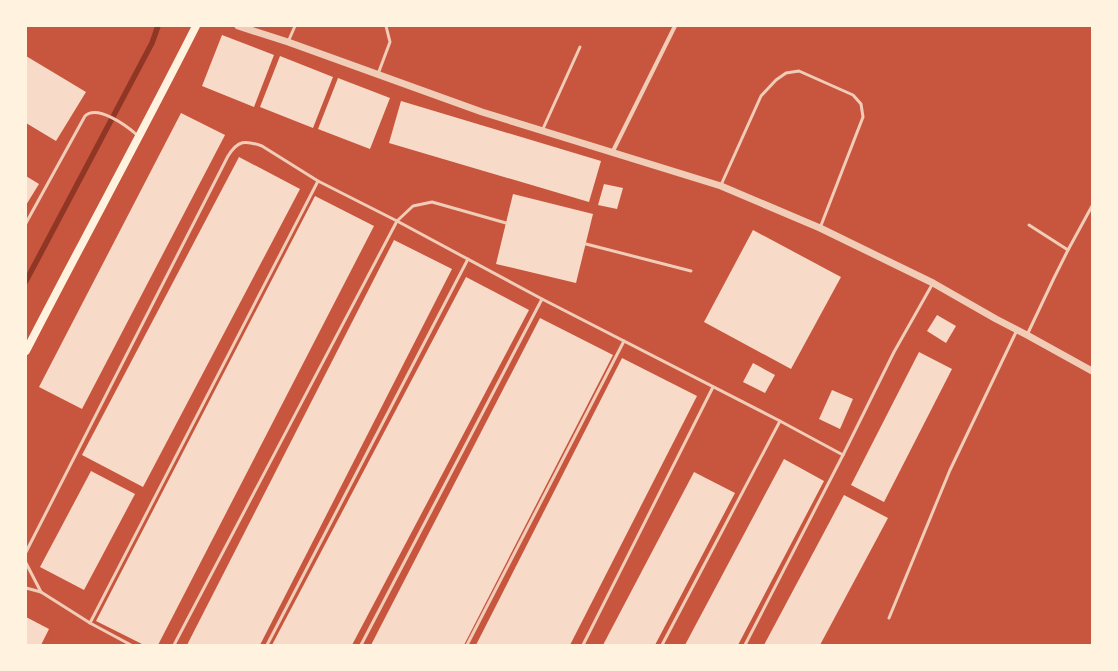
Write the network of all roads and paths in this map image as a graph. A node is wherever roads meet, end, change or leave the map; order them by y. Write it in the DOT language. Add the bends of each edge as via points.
graph roads {
  1 [pos="196,26"];
  2 [pos="238,26"];
  3 [pos="295,26"];
  4 [pos="386,26"];
  5 [pos="675,26"];
  6 [pos="288,42"];
  7 [pos="580,47"];
  8 [pos="378,74"];
  9 [pos="542,131"];
  10 [pos="139,137"];
  11 [pos="612,153"];
  12 [pos="318,181"];
  13 [pos="721,186"];
  14 [pos="1092,206"];
  15 [pos="396,221"];
  16 [pos="26,223"];
  17 [pos="506,223"];
  18 [pos="1029,225"];
  19 [pos="820,228"];
  20 [pos="586,244"];
  21 [pos="1068,250"];
  22 [pos="468,260"];
  23 [pos="691,271"];
  24 [pos="933,283"];
  25 [pos="542,299"];
  26 [pos="1017,330"];
  27 [pos="1027,335"];
  28 [pos="624,341"];
  29 [pos="26,351"];
  30 [pos="1092,371"];
  31 [pos="713,387"];
  32 [pos="780,421"];
  33 [pos="843,455"];
  34 [pos="26,552"];
  35 [pos="26,563"];
  36 [pos="26,588"];
  37 [pos="41,592"];
  38 [pos="889,618"];
  39 [pos="90,623"];
  40 [pos="131,645"];
  41 [pos="174,645"];
  42 [pos="267,645"];
  43 [pos="361,645"];
  44 [pos="467,645"];
  45 [pos="583,645"];
  46 [pos="662,645"];
  47 [pos="745,645"];
  1 -- 10 [label="main road"];
  2 -- 6 [label="street"];
  3 -- 6 [label="lane"];
  4 -- 8 [label="lane" via="390,42"];
  5 -- 11 [label="street"];
  6 -- 8 [label="street"];
  7 -- 9 [label="lane"];
  8 -- 9 [label="street"];
  9 -- 11 [label="street"];
  10 -- 16 [label="lane" via="105,115 91,112 85,116"];
  10 -- 29 [label="main road"];
  11 -- 13 [label="street"];
  12 -- 15 [label="lane"];
  12 -- 34 [label="lane" via="262,146 243,142 233,148"];
  12 -- 39 [label="lane"];
  13 -- 19 [label="street"];
  13 -- 19 [label="lane" via="761,96 786,73 799,71 853,95 861,104 863,117"];
  14 -- 21 [label="lane"];
  15 -- 17 [label="lane" via="413,206 432,202"];
  15 -- 22 [label="lane"];
  15 -- 41 [label="lane"];
  18 -- 21 [label="lane"];
  19 -- 24 [label="street"];
  20 -- 23 [label="lane"];
  21 -- 27 [label="lane"];
  22 -- 25 [label="lane"];
  22 -- 42 [label="lane"];
  24 -- 26 [label="street"];
  24 -- 33 [label="lane" via="894,352"];
  25 -- 28 [label="lane"];
  25 -- 43 [label="lane"];
  26 -- 27 [label="street"];
  26 -- 38 [label="lane" via="950,470"];
  27 -- 30 [label="street"];
  28 -- 31 [label="lane"];
  28 -- 44 [label="lane"];
  31 -- 32 [label="lane"];
  31 -- 45 [label="lane"];
  32 -- 33 [label="lane"];
  32 -- 46 [label="lane"];
  33 -- 47 [label="lane"];
  35 -- 37 [label="lane"];
  36 -- 37 [label="lane"];
  37 -- 39 [label="lane"];
  39 -- 40 [label="lane"];
}
